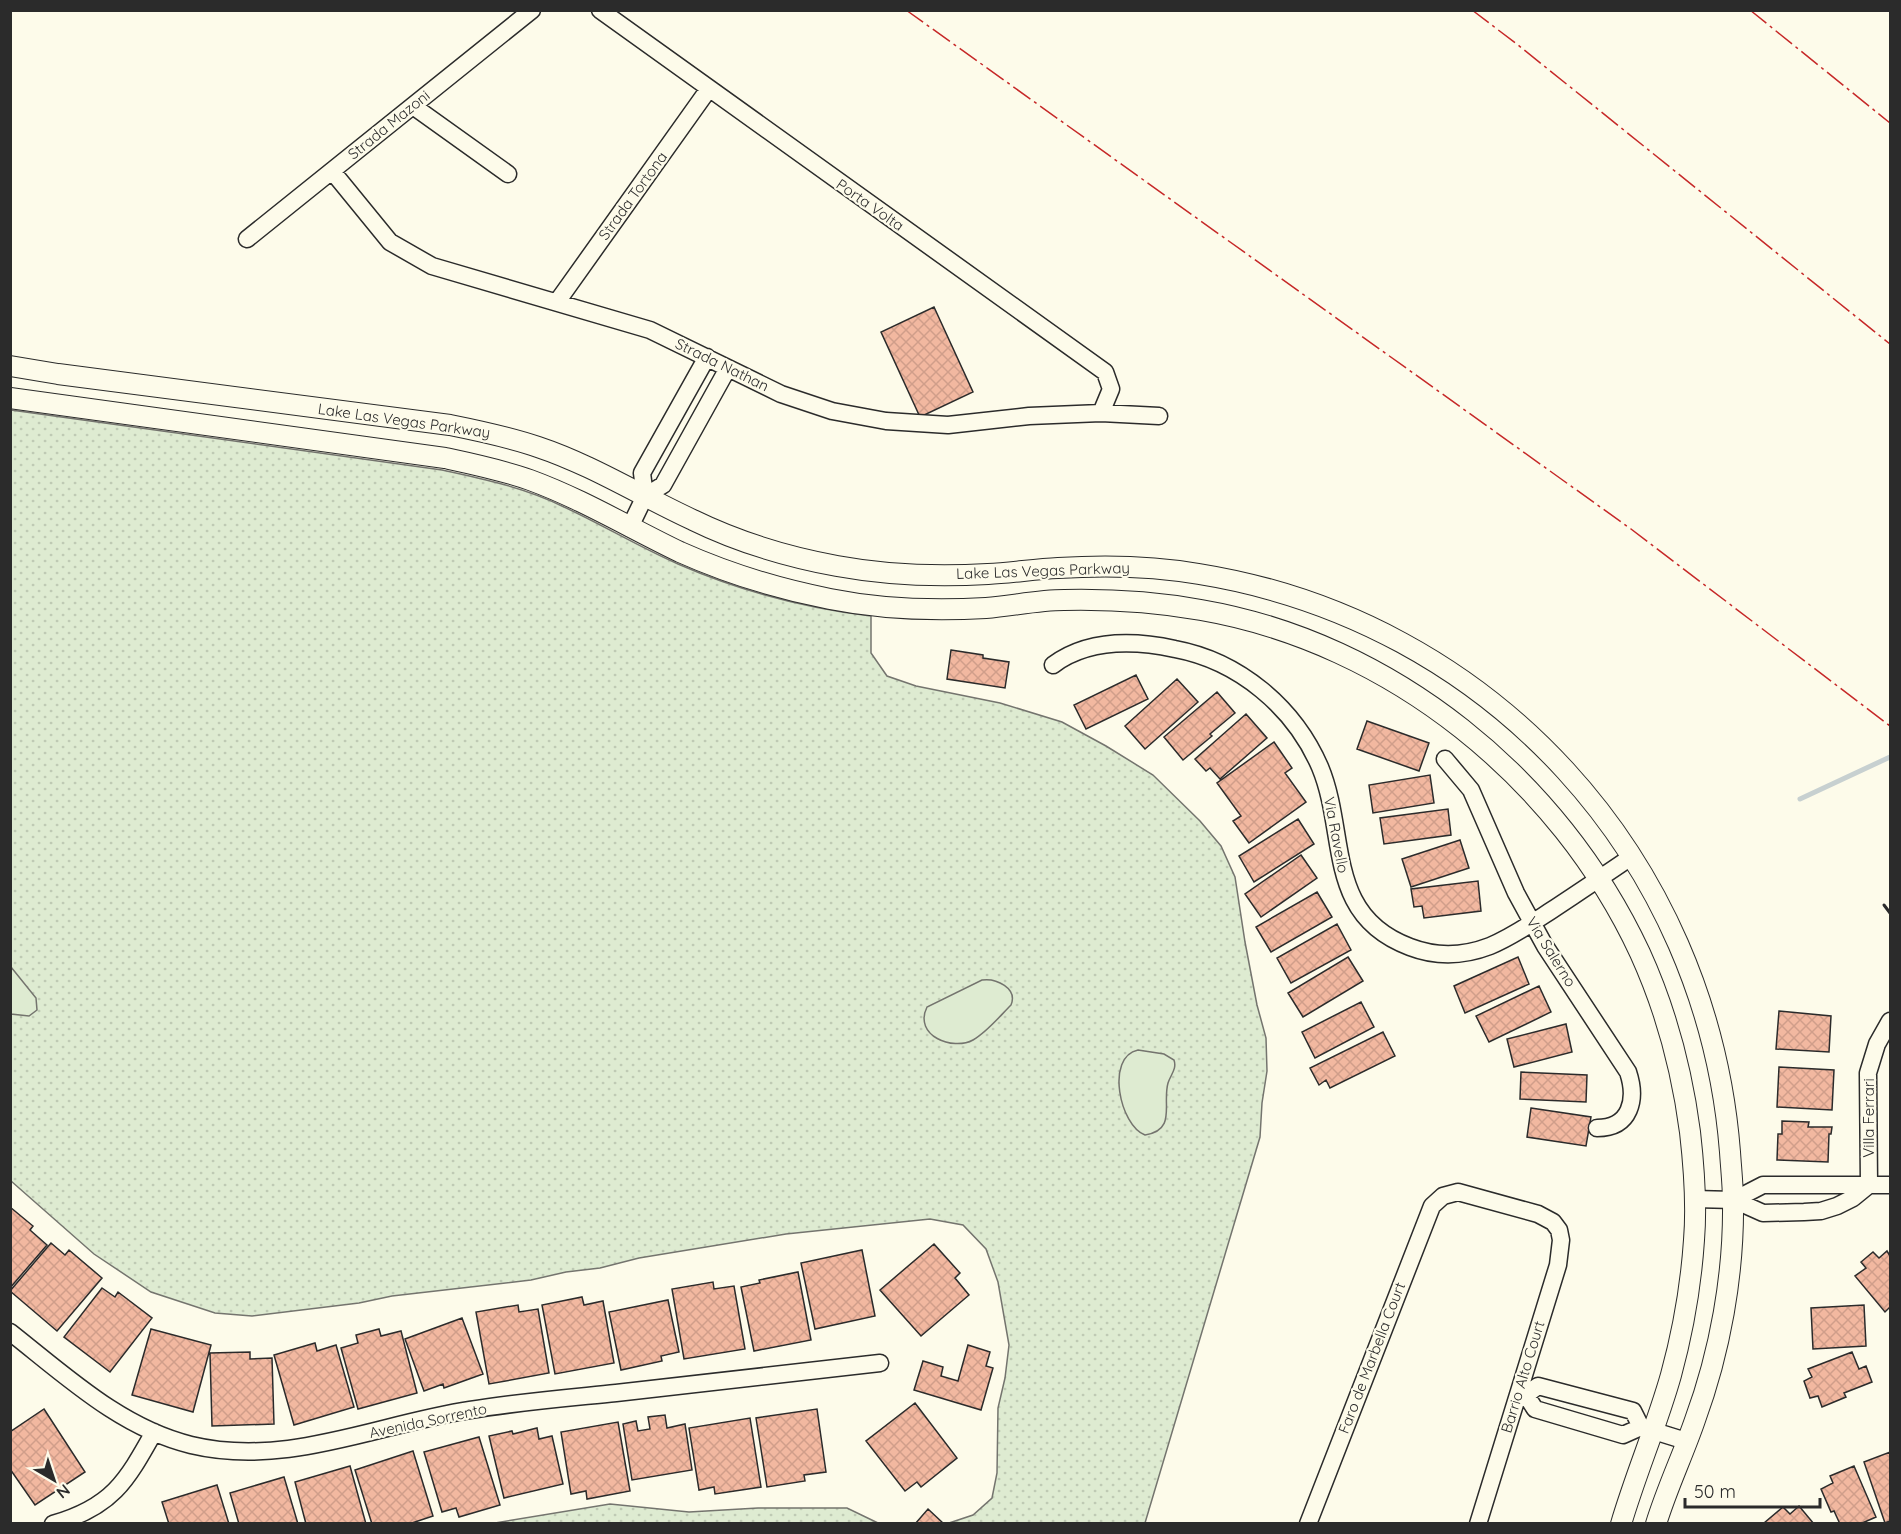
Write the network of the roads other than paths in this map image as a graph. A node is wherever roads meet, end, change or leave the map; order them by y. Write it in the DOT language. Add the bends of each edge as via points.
graph roads {
  1 [pos="532,10"];
  2 [pos="600,10"];
  3 [pos="708,90"];
  4 [pos="413,106"];
  5 [pos="332,171"];
  6 [pos="508,174"];
  7 [pos="247,239"];
  8 [pos="557,302"];
  9 [pos="707,357"];
  10 [pos="10,366"];
  11 [pos="728,368"];
  12 [pos="10,398"];
  13 [pos="1101,413"];
  14 [pos="1159,416"];
  15 [pos="645,496"];
  16 [pos="630,526"];
  17 [pos="1053,665"];
  18 [pos="1445,759"];
  19 [pos="1631,857"];
  20 [pos="1599,879"];
  21 [pos="1533,923"];
  22 [pos="1890,1021"];
  23 [pos="1597,1128"];
  24 [pos="1869,1185"];
  25 [pos="1890,1185"];
  26 [pos="1443,1196"];
  27 [pos="1694,1199"];
  28 [pos="1734,1200"];
  29 [pos="10,1332"];
  30 [pos="880,1363"];
  31 [pos="1522,1394"];
  32 [pos="1646,1429"];
  33 [pos="154,1432"];
  34 [pos="1686,1441"];
  35 [pos="53,1524"];
  36 [pos="1308,1524"];
  37 [pos="1478,1524"];
  38 [pos="1621,1524"];
  39 [pos="1656,1524"];
  1 -- 4 [label="street, Strada Mazoni"];
  2 -- 3 [label="street, Porta Volta"];
  3 -- 8 [label="street, Strada Tortona"];
  3 -- 13 [label="street, Porta Volta" via="1105,372 1111,389"];
  4 -- 5 [label="street, Strada Mazoni"];
  4 -- 6 [label="street"];
  5 -- 7 [label="street, Strada Mazoni"];
  5 -- 8 [label="street, Strada Nathan" via="390,242 432,266"];
  8 -- 9 [label="street, Strada Nathan" via="650,330"];
  9 -- 11 [label="street, Strada Nathan"];
  9 -- 15 [label="street" via="642,473"];
  10 -- 15 [label="street, Lake Las Vegas Parkway" via="495,434 540,447"];
  11 -- 13 [label="street, Strada Nathan" via="832,411 886,421 948,425"];
  11 -- 15 [label="street" via="663,485"];
  12 -- 16 [label="street, Lake Las Vegas Parkway" via="444,458 528,479"];
  13 -- 14 [label="street, Strada Nathan"];
  15 -- 16 [label="street"];
  15 -- 19 [label="street, Lake Las Vegas Parkway" via="697,523 767,549 838,566 911,575 1127,566 1198,573 1267,588 1335,610 1439,664 1516,720 1567,770 1615,830"];
  16 -- 20 [label="street, Lake Las Vegas Parkway" via="684,554 757,581 832,599 909,608 987,608 1060,600 1132,601 1204,610 1274,628 1341,654 1405,688 1464,729 1518,777 1566,831"];
  17 -- 21 [label="street, Via Ravello" via="1080,649 1110,644 1163,646 1228,668 1248,679 1283,709 1310,746 1328,789 1345,880 1356,903 1381,931 1414,949 1452,954 1489,947"];
  18 -- 21 [label="street, Via Salerno" via="1471,790"];
  19 -- 20 [label="street, Via Ravello"];
  19 -- 28 [label="street, Lake Las Vegas Parkway" via="1655,895 1688,965 1712,1039 1727,1114"];
  20 -- 21 [label="street, Via Ravello"];
  20 -- 27 [label="street, Lake Las Vegas Parkway" via="1641,954 1666,1022 1684,1091 1694,1163"];
  21 -- 23 [label="street, Via Salerno" via="1631,1080 1632,1103 1627,1114 1613,1125"];
  22 -- 24 [label="street, Villa Ferrari" via="1873,1053 1868,1073"];
  24 -- 25 [label="street"];
  24 -- 28 [label="street" via="1763,1185"];
  24 -- 28 [label="street" via="1838,1206 1812,1212 1764,1214"];
  26 -- 31 [label="street, Barrio Alto Court" via="1458,1192 1538,1214 1560,1230 1558,1264"];
  26 -- 36 [label="street, Faro de Marbella Court" via="1428,1215"];
  27 -- 28 [label="street"];
  27 -- 32 [label="street, Lake Las Vegas Parkway" via="1687,1307 1671,1377"];
  28 -- 34 [label="street, Lake Las Vegas Parkway" via="1730,1268 1717,1344"];
  29 -- 33 [label="street, Avenida Sorrento" via="112,1411"];
  30 -- 33 [label="street, Avenida Sorrento" via="469,1410 276,1452 219,1450"];
  31 -- 32 [label="street" via="1535,1409 1623,1435"];
  31 -- 32 [label="street" via="1538,1386 1632,1411"];
  31 -- 37 [label="street, Barrio Alto Court"];
  32 -- 34 [label="street"];
  32 -- 38 [label="street, Lake Las Vegas Parkway"];
  33 -- 35 [label="street" via="129,1475 110,1496 87,1512"];
  34 -- 39 [label="street, Lake Las Vegas Parkway"];
}
